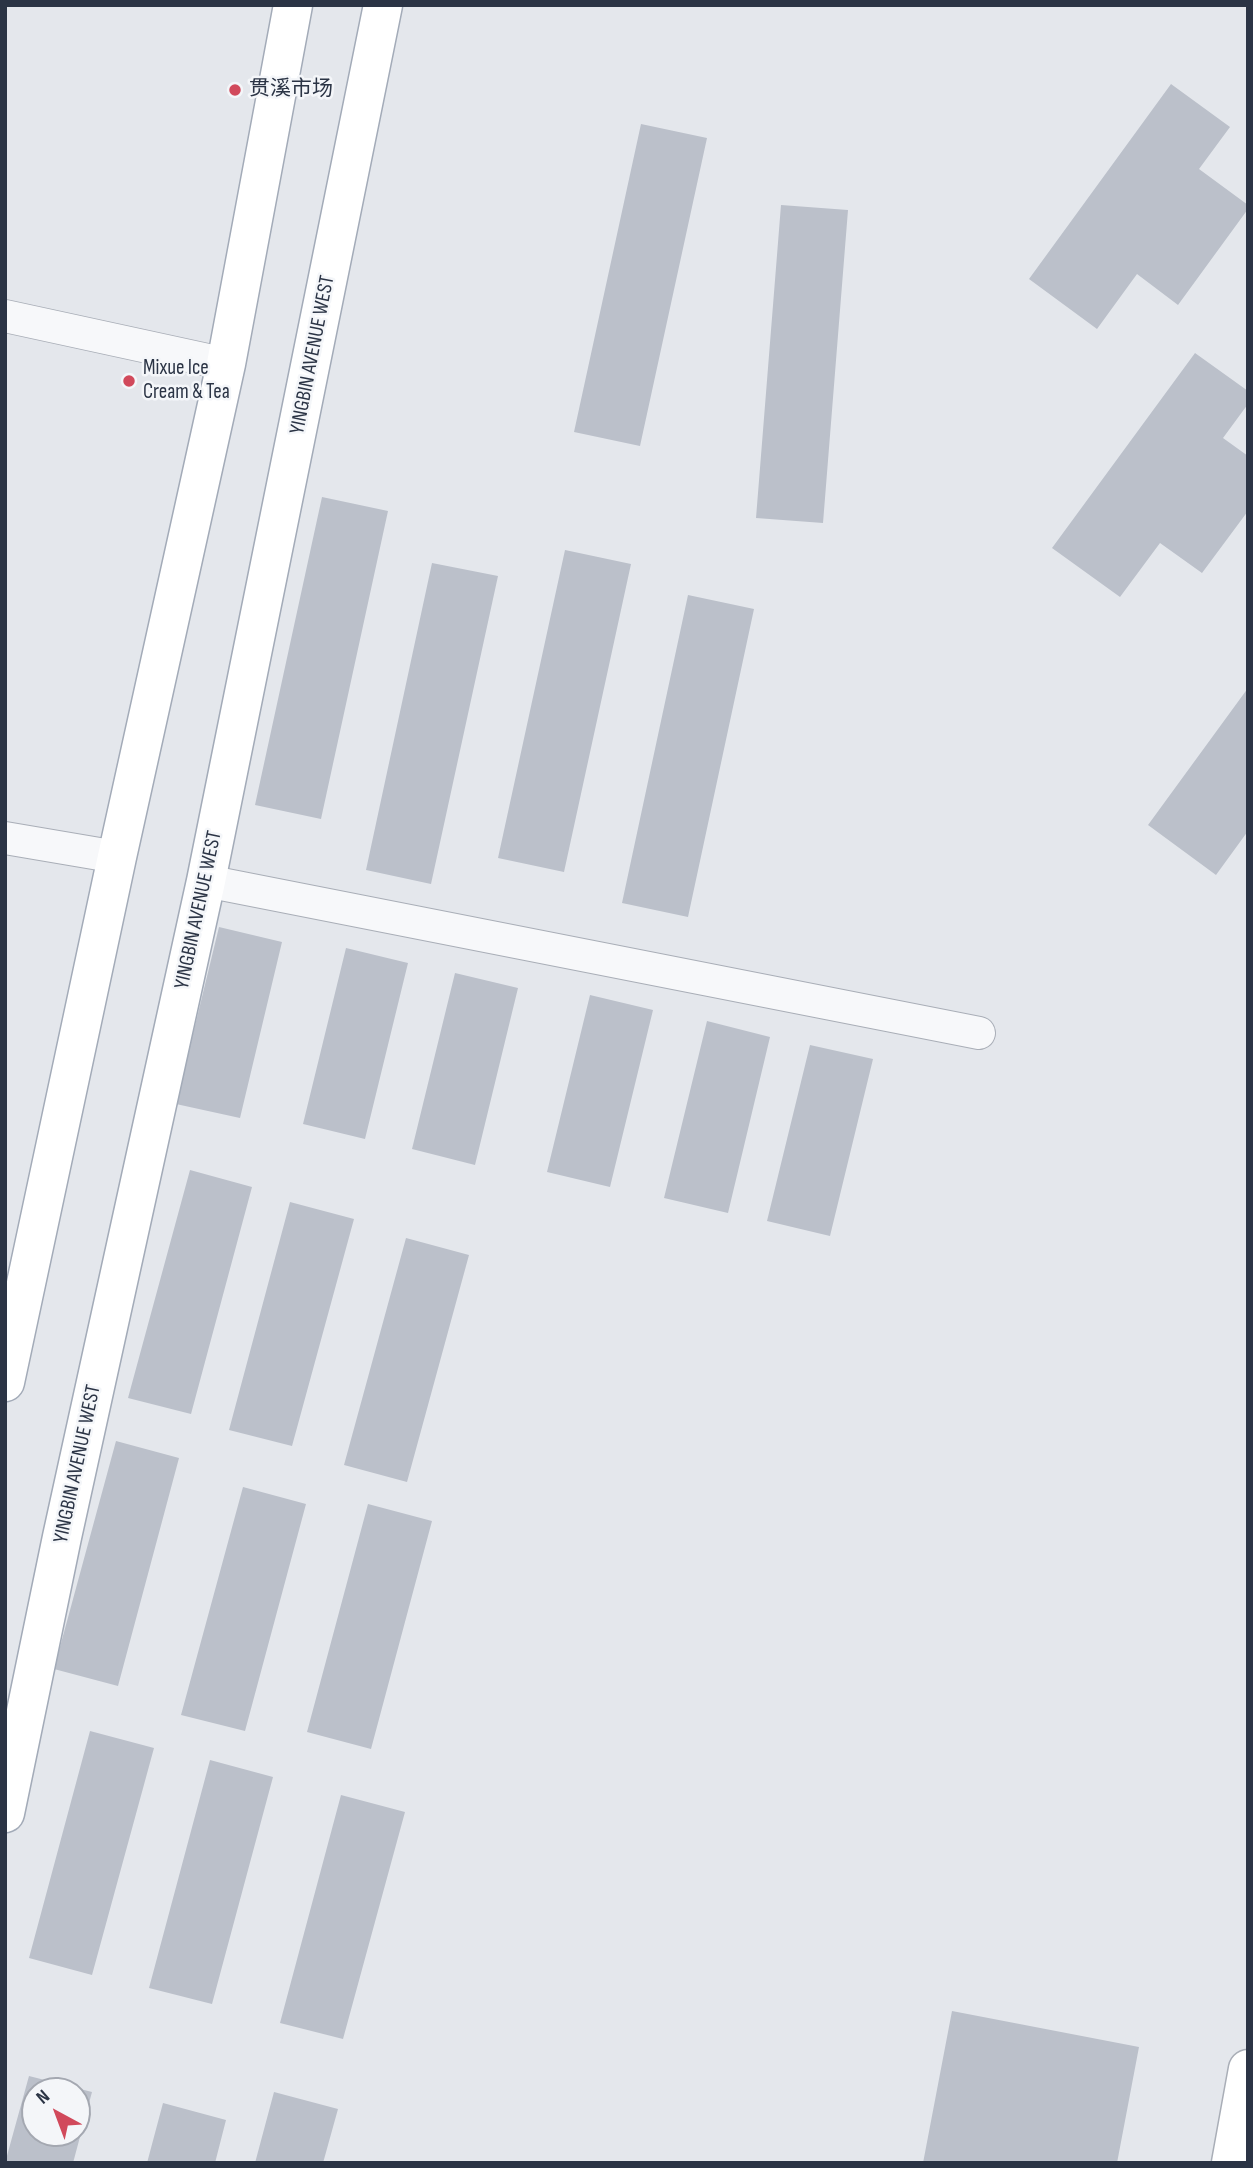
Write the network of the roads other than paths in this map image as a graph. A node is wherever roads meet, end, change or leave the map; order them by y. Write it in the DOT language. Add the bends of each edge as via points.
graph roads {
  1 [pos="293,5"];
  2 [pos="383,5"];
  3 [pos="5,316"];
  4 [pos="226,364"];
  5 [pos="5,838"];
  6 [pos="117,856"];
  7 [pos="206,881"];
  8 [pos="979,1033"];
  9 [pos="7,1370"];
  10 [pos="5,1813"];
  11 [pos="1248,2069"];
  12 [pos="1231,2163"];
  1 -- 4 [label="main road"];
  2 -- 7 [label="main road, YINGBIN AVENUE WEST"];
  3 -- 4 [label="street"];
  4 -- 6 [label="main road"];
  5 -- 6 [label="street"];
  6 -- 9 [label="main road"];
  7 -- 8 [label="street"];
  7 -- 10 [label="main road, YINGBIN AVENUE WEST"];
  11 -- 12 [label="main road"];
}
